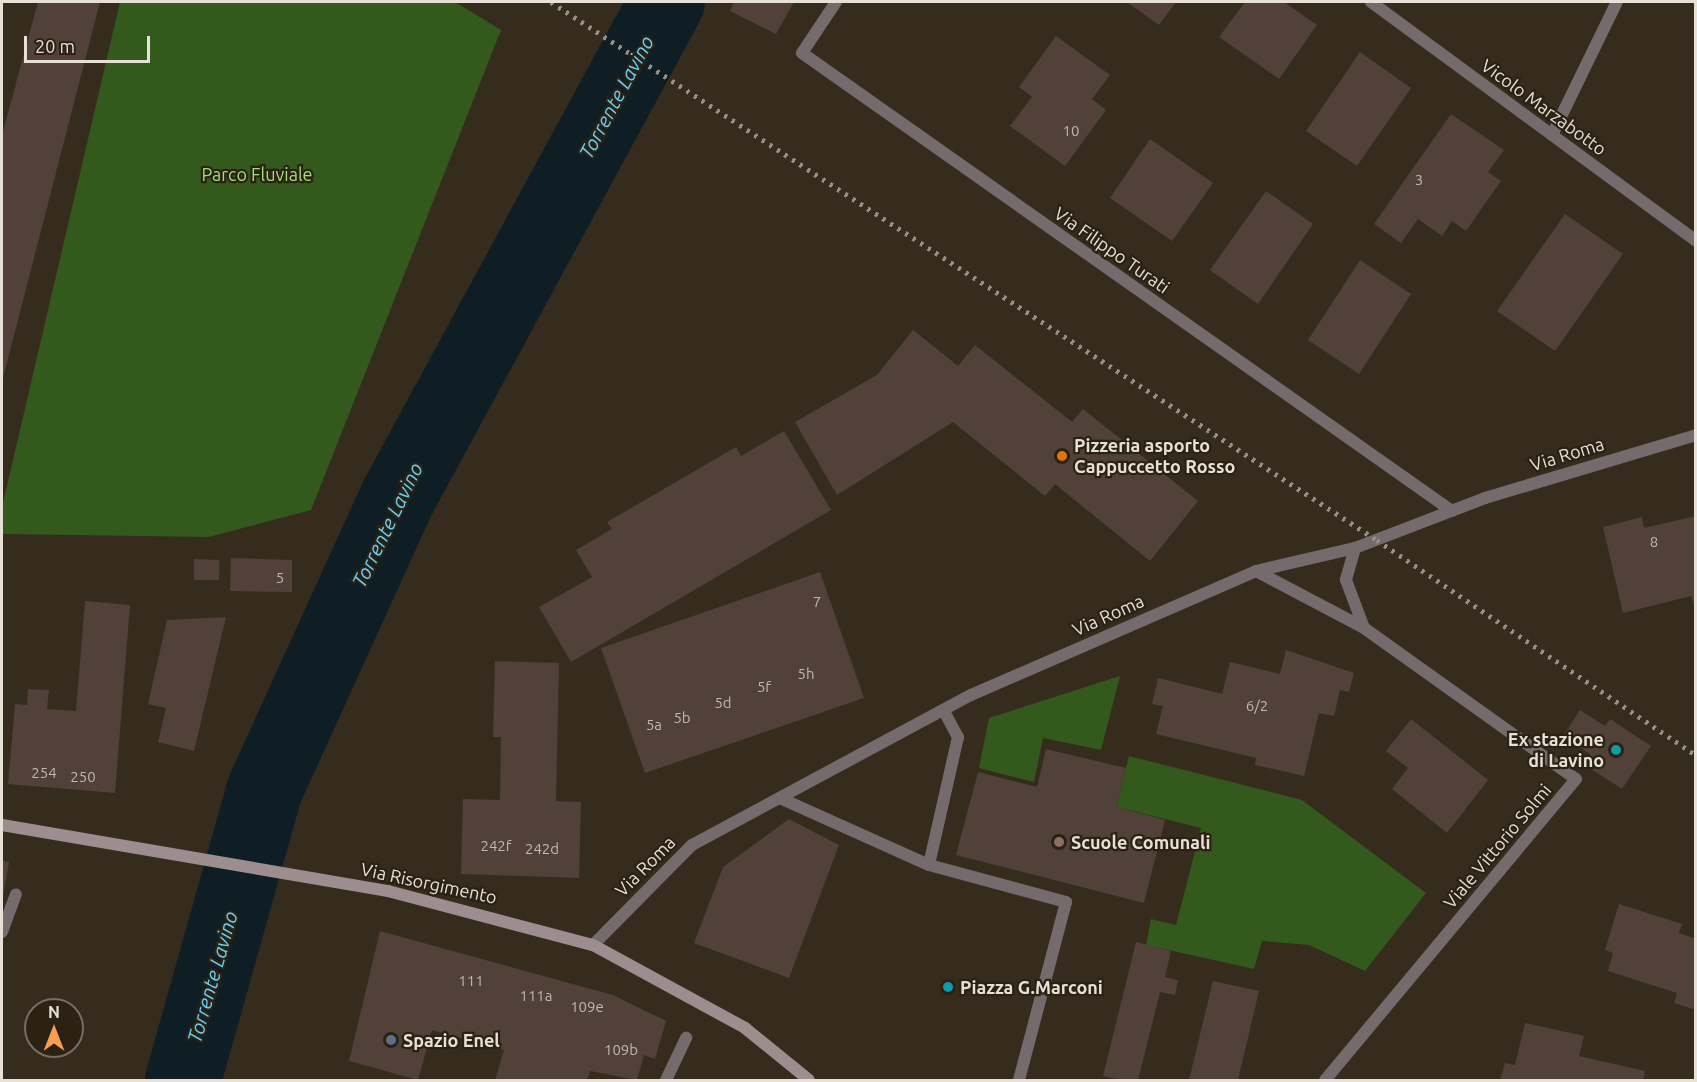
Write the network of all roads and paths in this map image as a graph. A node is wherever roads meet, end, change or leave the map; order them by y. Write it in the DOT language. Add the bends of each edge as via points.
graph roads {
  1 [pos="836,2"];
  2 [pos="1371,2"];
  3 [pos="1617,2"];
  4 [pos="1552,135"];
  5 [pos="1695,240"];
  6 [pos="1695,435"];
  7 [pos="1452,511"];
  8 [pos="1355,548"];
  9 [pos="1256,571"];
  10 [pos="1364,628"];
  11 [pos="944,711"];
  12 [pos="782,799"];
  13 [pos="2,825"];
  14 [pos="929,865"];
  15 [pos="16,894"];
  16 [pos="2,932"];
  17 [pos="593,945"];
  18 [pos="686,1038"];
  19 [pos="666,1080"];
  20 [pos="809,1080"];
  21 [pos="1019,1080"];
  22 [pos="1325,1080"];
  1 -- 7 [label="street, Via Filippo Turati" via="802,53"];
  2 -- 4 [label="street, Vicolo Marzabotto"];
  3 -- 4 [label="street"];
  4 -- 5 [label="street, Vicolo Marzabotto"];
  6 -- 7 [label="street, Via Roma"];
  7 -- 8 [label="street, Via Roma"];
  8 -- 9 [label="street, Via Roma"];
  8 -- 10 [label="street" via="1346,580"];
  9 -- 10 [label="street, Viale Vittorio Solmi"];
  9 -- 11 [label="street, Via Roma"];
  10 -- 22 [label="street, Viale Vittorio Solmi" via="1576,779"];
  11 -- 12 [label="street, Via Roma"];
  11 -- 14 [label="street" via="958,737"];
  12 -- 14 [label="street"];
  12 -- 17 [label="street, Via Roma" via="692,845"];
  13 -- 17 [label="main road, Via Risorgimento" via="388,891"];
  14 -- 21 [label="street" via="1066,902"];
  15 -- 16 [label="street"];
  17 -- 20 [label="main road, Via Risorgimento" via="745,1028"];
  18 -- 19 [label="street"];
}
